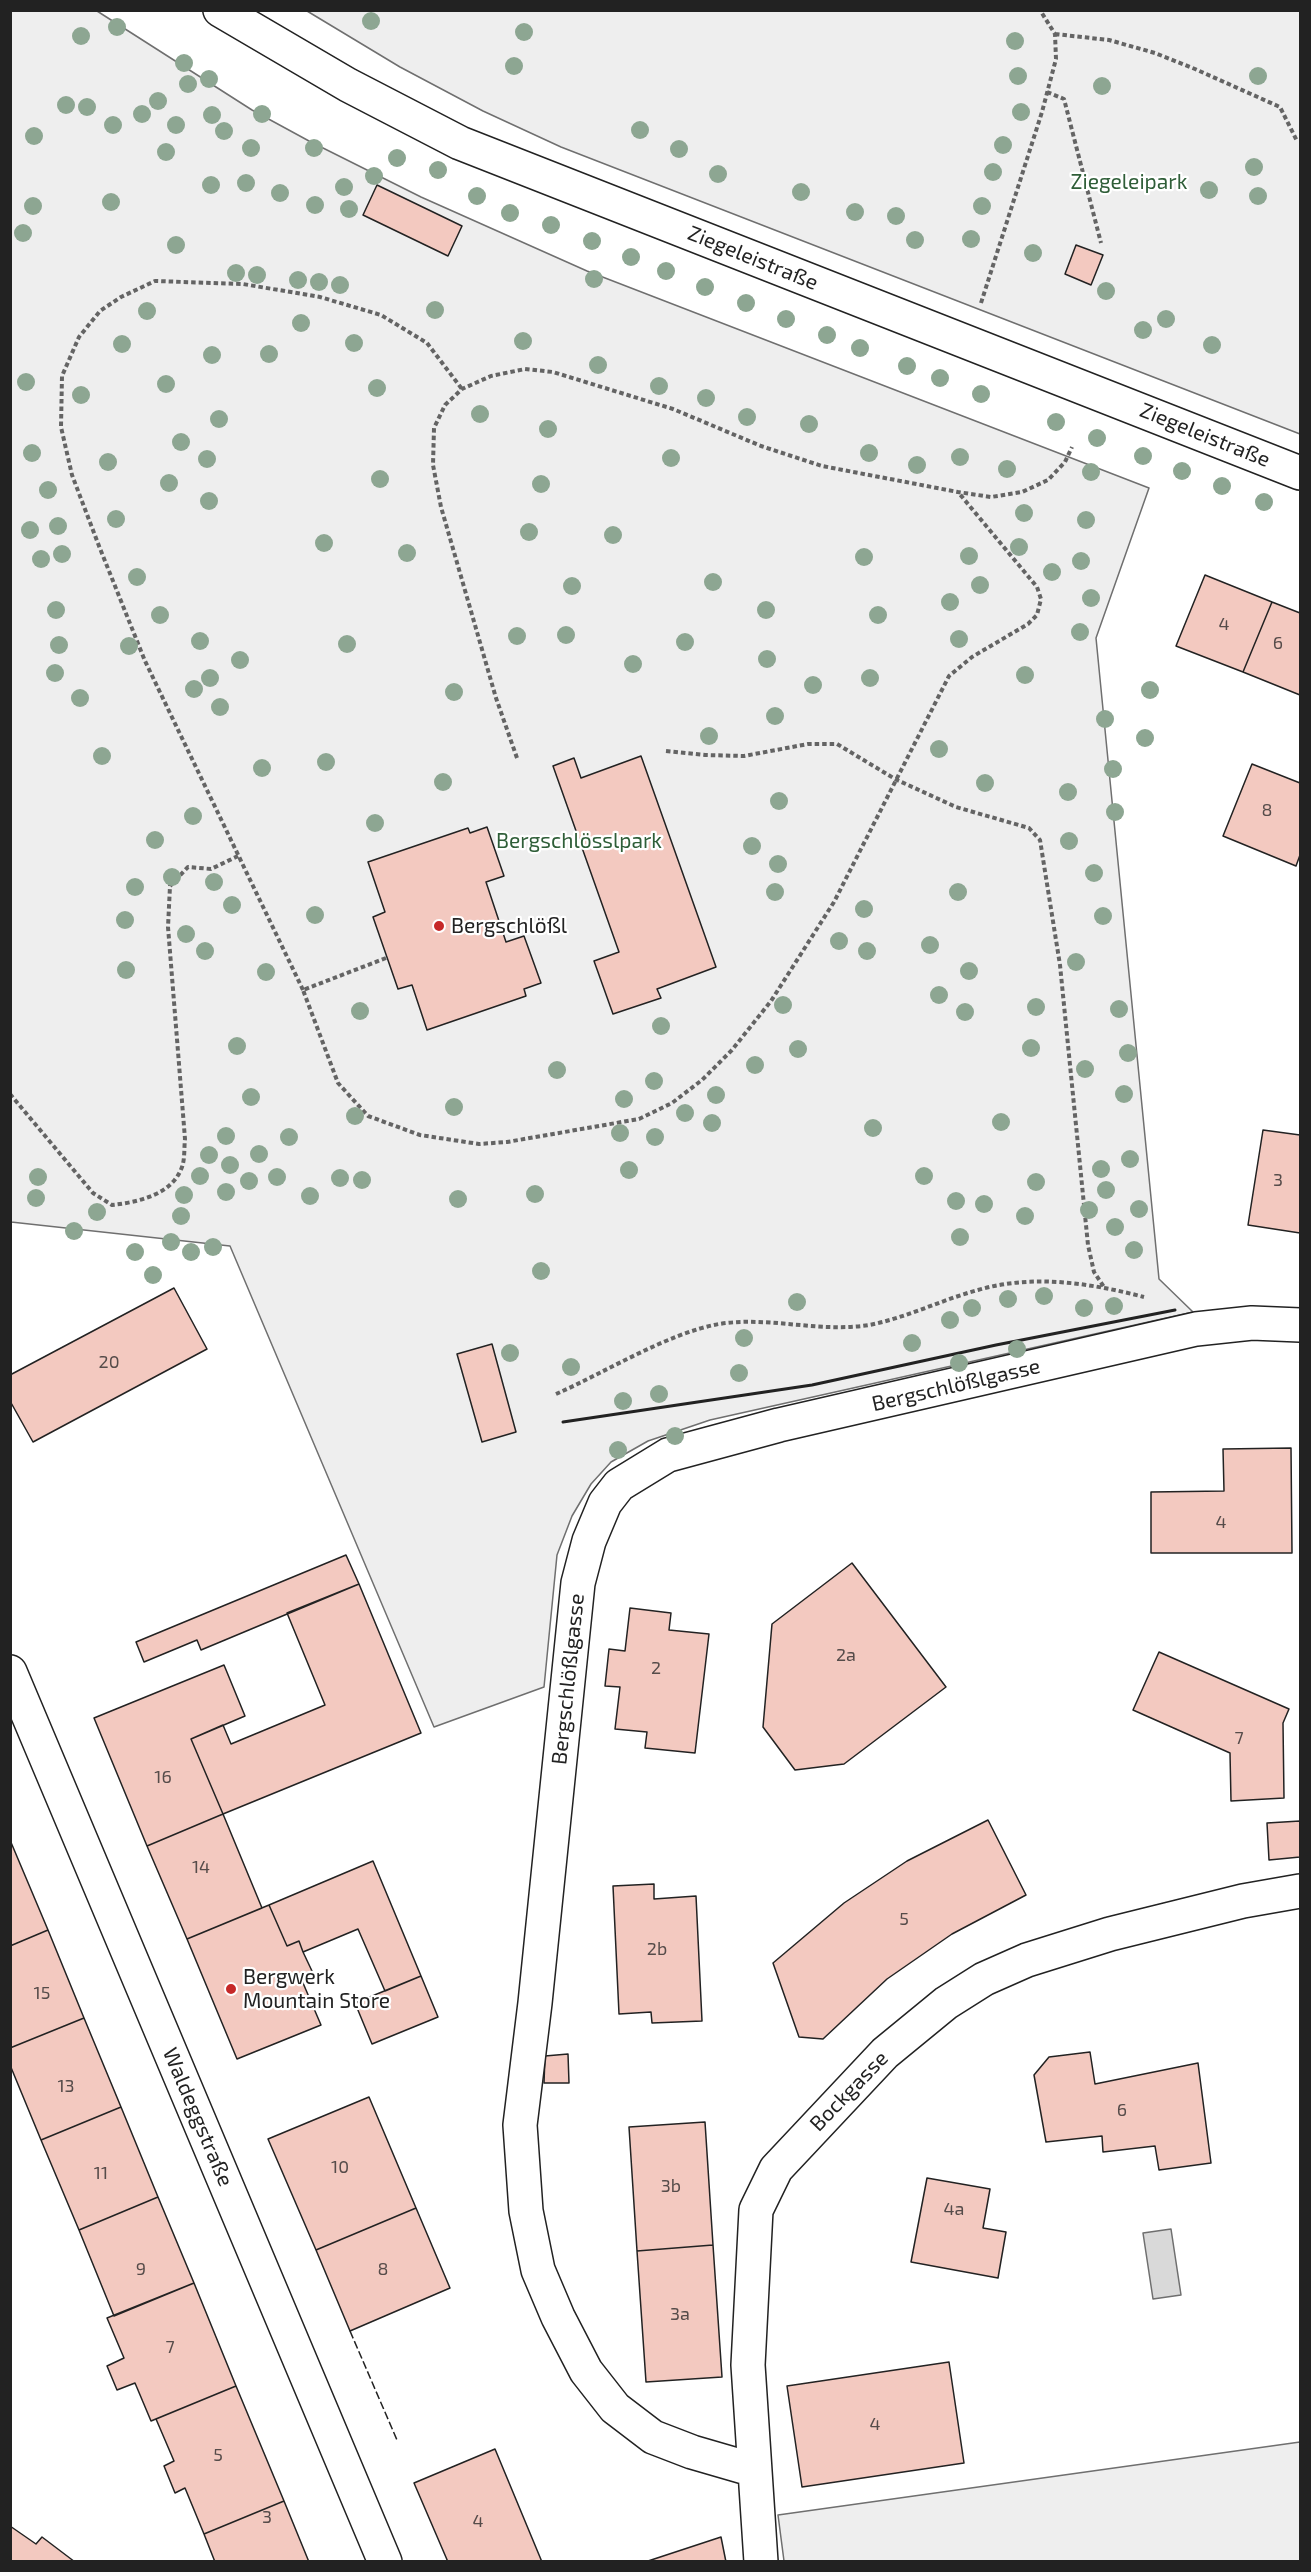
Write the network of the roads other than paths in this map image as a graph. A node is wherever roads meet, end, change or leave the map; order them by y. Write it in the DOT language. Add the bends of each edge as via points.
graph roads {
  1 [pos="234,14"];
  2 [pos="1300,473"];
  3 [pos="1300,1325"];
  4 [pos="14,1686"];
  5 [pos="1300,1891"];
  6 [pos="754,2470"];
  7 [pos="385,2562"];
  8 [pos="761,2562"];
  1 -- 2 [label="street, Ziegeleistraße" via="348,86 460,142"];
  3 -- 6 [label="street, Bergschlößlgasse" via="1252,1323 1196,1329 779,1425 668,1455 619,1485 605,1503 589,1540 578,1583 520,2125 526,2211 538,2270 558,2316 586,2371 615,2408 653,2437"];
  4 -- 7 [label="street, Waldeggstraße"];
  5 -- 6 [label="street, Bockgasse" via="1243,1900 1110,1934 1027,1960 984,1979 946,2003 885,2053 807,2133 776,2169 756,2210 748,2365"];
  6 -- 8 [label="street, Bockgasse"];
}
